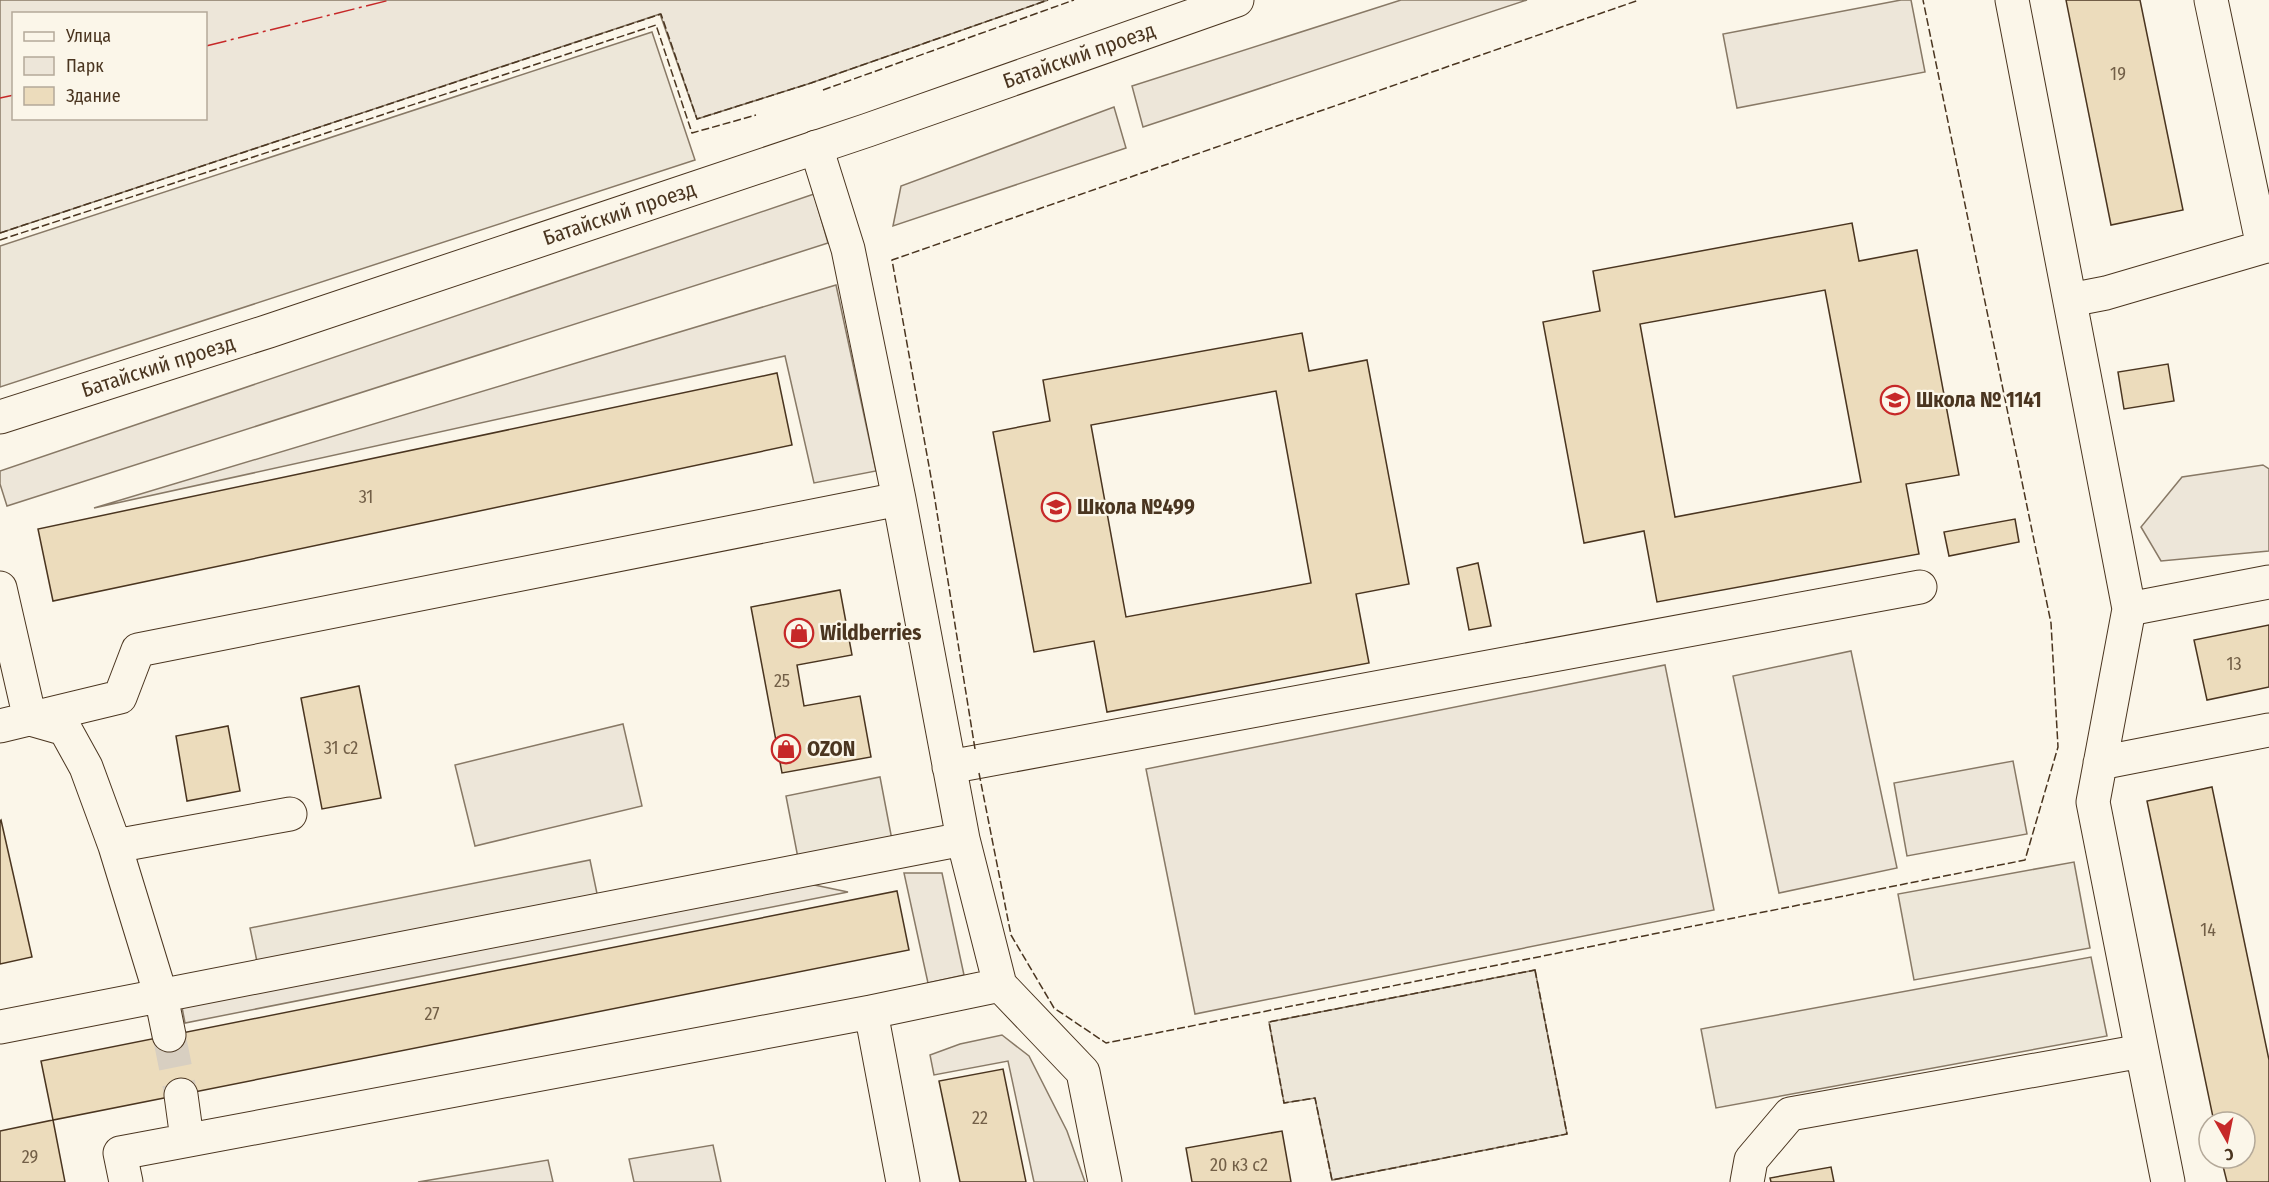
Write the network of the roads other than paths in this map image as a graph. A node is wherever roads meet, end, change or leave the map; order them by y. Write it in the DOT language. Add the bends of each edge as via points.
graph roads {
  1 [pos="1237,0"];
  2 [pos="2012,0"];
  3 [pos="2211,0"];
  4 [pos="816,147"];
  5 [pos="2070,300"];
  6 [pos="0,417"];
  7 [pos="899,499"];
  8 [pos="2269,582"];
  9 [pos="0,588"];
  10 [pos="1920,588"];
  11 [pos="2129,609"];
  12 [pos="15,722"];
  13 [pos="2269,730"];
  14 [pos="2100,763"];
  15 [pos="949,767"];
  16 [pos="290,814"];
  17 [pos="963,839"];
  18 [pos="115,846"];
  19 [pos="1000,985"];
  20 [pos="161,996"];
  21 [pos="870,1012"];
  22 [pos="0,1027"];
  23 [pos="169,1035"];
  24 [pos="2142,1051"];
  25 [pos="181,1095"];
  26 [pos="187,1139"];
  27 [pos="126,1182"];
  28 [pos="903,1182"];
  29 [pos="1105,1182"];
  30 [pos="1747,1182"];
  31 [pos="2168,1182"];
  1 -- 4 [label="main road, Батайский проезд"];
  2 -- 5 [label="main road"];
  3 -- 5 [label="main road" via="2263,247"];
  4 -- 6 [label="main road, Батайский проезд"];
  4 -- 7 [label="main road" via="848,249"];
  5 -- 11 [label="main road"];
  7 -- 12 [label="main road" via="138,650 120,697"];
  7 -- 15 [label="main road"];
  8 -- 11 [label="main road"];
  9 -- 12 [label="main road"];
  10 -- 15 [label="main road"];
  11 -- 14 [label="main road"];
  12 -- 18 [label="main road" via="65,729 86,766"];
  13 -- 14 [label="main road"];
  14 -- 24 [label="main road" via="2093,802"];
  15 -- 17 [label="main road"];
  16 -- 18 [label="main road"];
  17 -- 19 [label="main road"];
  17 -- 20 [label="main road"];
  18 -- 20 [label="main road"];
  19 -- 21 [label="main road"];
  19 -- 29 [label="main road" via="1083,1072"];
  20 -- 22 [label="main road"];
  20 -- 23 [label="main road"];
  21 -- 26 [label="main road"];
  21 -- 28 [label="main road"];
  24 -- 30 [label="main road" via="1790,1114 1751,1160"];
  24 -- 31 [label="main road"];
  25 -- 26 [label="main road"];
  26 -- 27 [label="main road" via="120,1153"];
}
